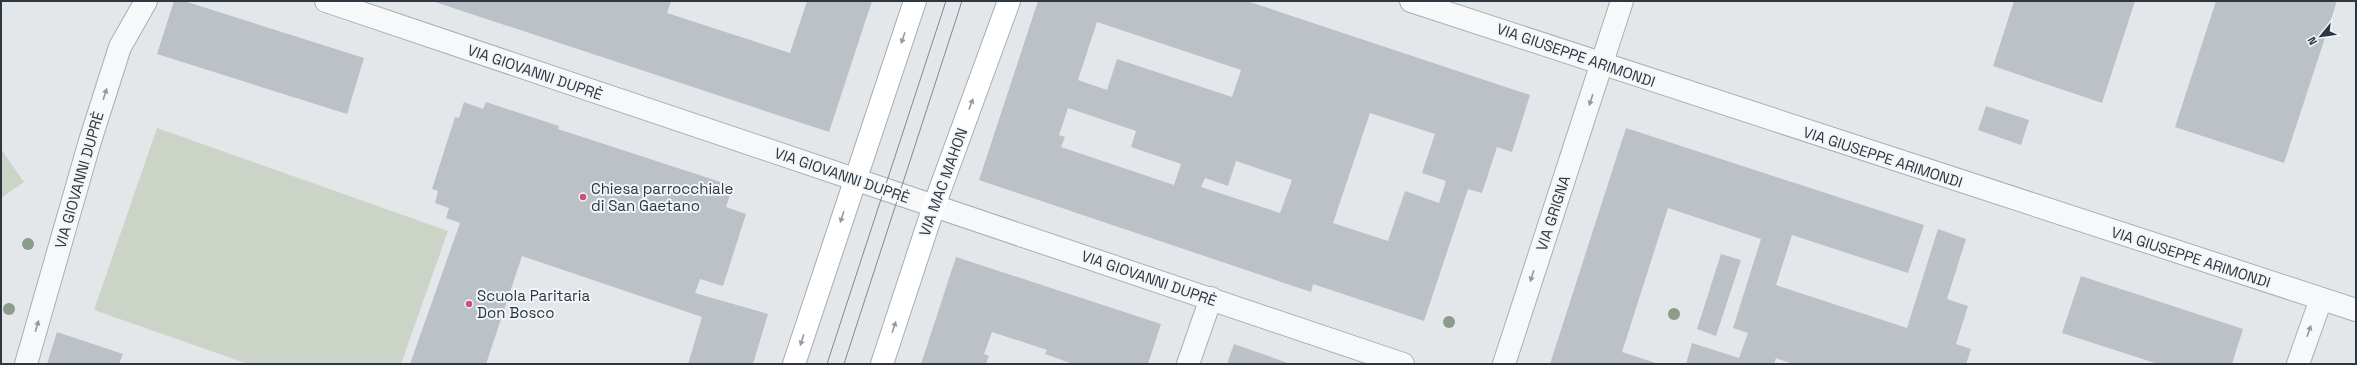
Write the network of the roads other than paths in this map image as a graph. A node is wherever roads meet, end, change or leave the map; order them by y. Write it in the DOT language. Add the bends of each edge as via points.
graph roads {
  1 [pos="146,1"];
  2 [pos="326,1"];
  3 [pos="915,1"];
  4 [pos="1009,1"];
  5 [pos="1411,1"];
  6 [pos="1622,1"];
  7 [pos="1603,63"];
  8 [pos="855,180"];
  9 [pos="934,206"];
  10 [pos="1211,298"];
  11 [pos="2321,299"];
  12 [pos="2356,310"];
  13 [pos="26,364"];
  14 [pos="794,364"];
  15 [pos="882,364"];
  16 [pos="1188,364"];
  17 [pos="1403,364"];
  18 [pos="1504,364"];
  19 [pos="2298,364"];
  13 -- 1 [label="street, VIA GIOVANNI DUPRÈ, one-way" via="90,141 120,47"];
  2 -- 8 [label="street, VIA GIOVANNI DUPRÈ"];
  3 -- 8 [label="main road, one-way"];
  9 -- 4 [label="main road, VIA MAC MAHON, one-way"];
  5 -- 7 [label="street, VIA GIUSEPPE ARIMONDI"];
  6 -- 7 [label="street, VIA GRIGNA"];
  7 -- 11 [label="street, VIA GIUSEPPE ARIMONDI"];
  7 -- 18 [label="street, VIA GRIGNA, one-way"];
  8 -- 9 [label="street, VIA GIOVANNI DUPRÈ"];
  8 -- 14 [label="main road, one-way"];
  9 -- 10 [label="street, VIA GIOVANNI DUPRÈ"];
  15 -- 9 [label="main road, VIA MAC MAHON, one-way"];
  10 -- 16 [label="street"];
  10 -- 17 [label="street, VIA GIOVANNI DUPRÈ"];
  11 -- 12 [label="street, VIA GIUSEPPE ARIMONDI"];
  19 -- 11 [label="street, one-way"];
}
